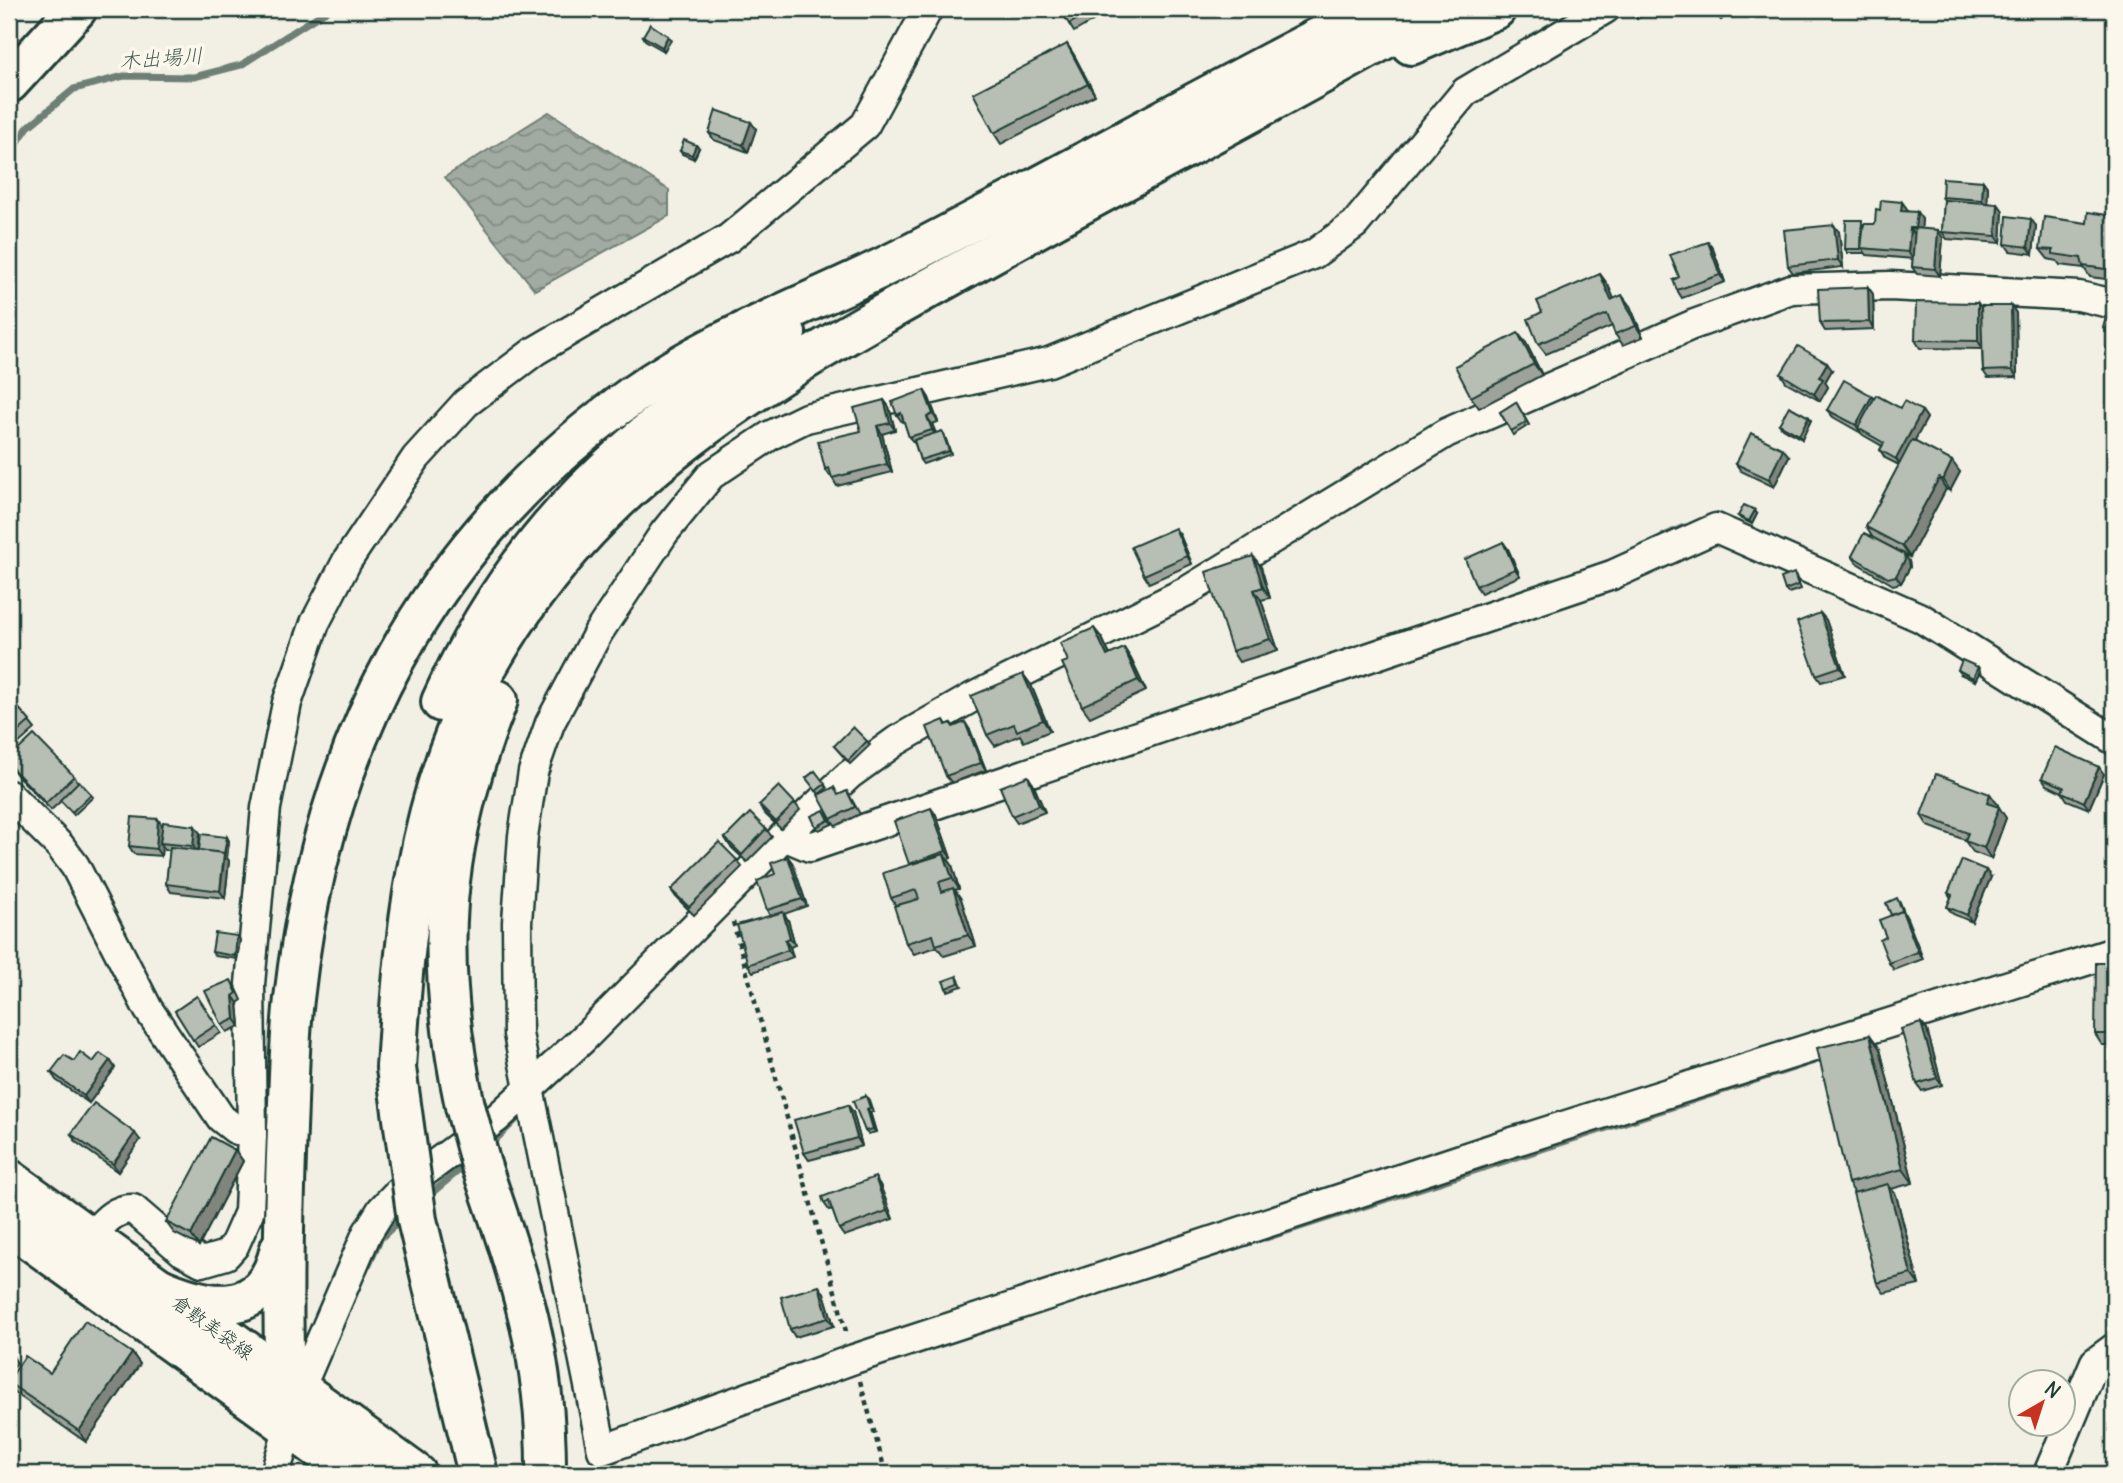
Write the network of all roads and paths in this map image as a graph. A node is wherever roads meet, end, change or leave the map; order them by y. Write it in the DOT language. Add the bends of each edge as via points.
graph roads {
  1 [pos="77,9"];
  2 [pos="928,9"];
  3 [pos="1349,9"];
  4 [pos="1374,9"];
  5 [pos="1438,9"];
  6 [pos="1496,9"];
  7 [pos="1605,9"];
  8 [pos="1278,57"];
  9 [pos="9,83"];
  10 [pos="1299,89"];
  11 [pos="902,258"];
  12 [pos="2114,304"];
  13 [pos="581,540"];
  14 [pos="2114,740"];
  15 [pos="9,795"];
  16 [pos="784,836"];
  17 [pos="730,915"];
  18 [pos="2114,952"];
  19 [pos="396,1069"];
  20 [pos="530,1100"];
  21 [pos="252,1135"];
  22 [pos="9,1179"];
  23 [pos="9,1224"];
  24 [pos="89,1238"];
  25 [pos="282,1240"];
  26 [pos="156,1286"];
  27 [pos="2114,1348"];
  28 [pos="856,1366"];
  29 [pos="292,1383"];
  30 [pos="283,1459"];
  31 [pos="354,1474"];
  32 [pos="416,1474"];
  33 [pos="478,1474"];
  34 [pos="546,1474"];
  35 [pos="886,1474"];
  36 [pos="2048,1474"];
  1 -- 9 [label="main road"];
  2 -- 21 [label="street" via="865,125 729,238 535,351 466,403 416,458 346,561 315,623 287,703 266,808 250,984"];
  3 -- 8 [label="main road"];
  4 -- 8 [label="main road"];
  5 -- 10 [label="main road"];
  6 -- 10 [label="main road"];
  7 -- 20 [label="street" via="1465,92 1355,224 1314,254 1049,362 806,418 711,475 664,533 598,633 550,723 533,772 517,922 518,1034"];
  8 -- 11 [label="main road"];
  10 -- 13 [label="main road" via="1121,182 781,373 650,469"];
  11 -- 19 [label="main road" via="734,367 650,428 570,504 504,587 445,694 404,811 387,917 386,977"];
  11 -- 25 [label="main road" via="735,335 634,395 545,467 492,520 414,624 357,735 317,864 293,1003"];
  12 -- 16 [label="street" via="2079,296 1904,287 1791,289 1692,325 1446,433 1187,591 973,697 858,768"];
  13 -- 19 [label="main road" via="503,641 478,684 440,775 407,919"];
  13 -- 34 [label="main road, bridge" via="543,603 501,691 475,761 448,884 446,988 451,1040 481,1165 530,1313 543,1390"];
  14 -- 16 [label="street" via="1921,618 1716,528 1612,575 810,847"];
  15 -- 21 [label="street" via="75,866 148,1009 221,1118"];
  16 -- 20 [label="street" via="583,1039"];
  17 -- 28 [label="path"];
  18 -- 28 [label="street" via="1497,1147"];
  19 -- 33 [label="main road, bridge" via="417,1220"];
  20 -- 28 [label="street" via="602,1450"];
  20 -- 29 [label="street" via="497,1118 399,1191 382,1209"];
  21 -- 24 [label="street" via="249,1212 226,1255 202,1262 191,1258 133,1209 113,1214"];
  22 -- 24 [label="main road, 倉敷美袋線"];
  23 -- 30 [label="main road, 倉敷美袋線"];
  24 -- 26 [label="main road, 倉敷美袋線"];
  25 -- 26 [label="main road" via="278,1260 261,1288 234,1304 202,1304"];
  25 -- 29 [label="main road"];
  26 -- 29 [label="main road, 倉敷美袋線"];
  27 -- 36 [label="street" via="2095,1362"];
  28 -- 35 [label="path"];
  29 -- 30 [label="main road"];
  29 -- 32 [label="main road, 倉敷美袋線"];
  30 -- 31 [label="main road, 倉敷美袋線"];
}
